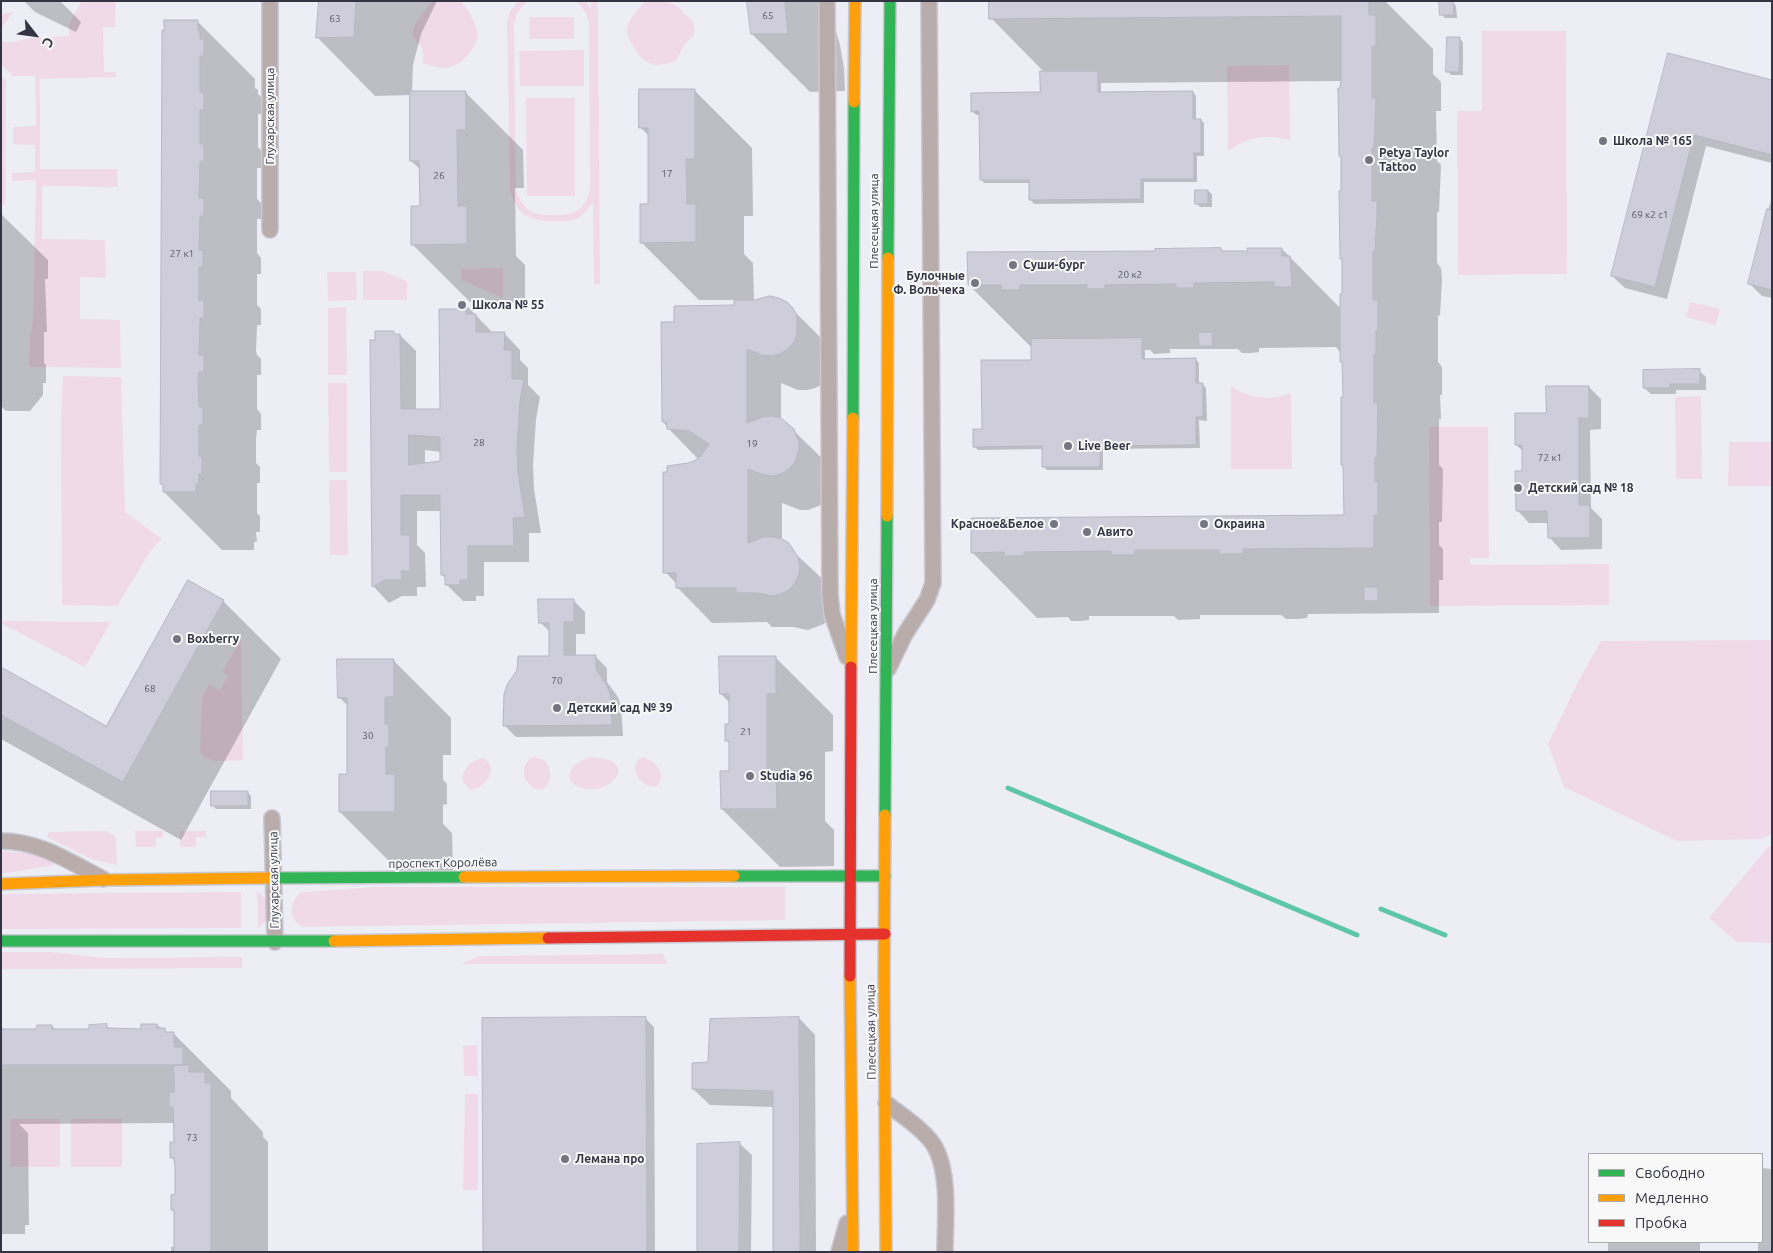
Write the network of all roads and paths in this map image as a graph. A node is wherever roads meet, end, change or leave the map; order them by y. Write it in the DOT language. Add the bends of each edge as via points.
graph roads {
  1 [pos="270,1"];
  2 [pos="828,1"];
  3 [pos="855,1"];
  4 [pos="890,1"];
  5 [pos="929,1"];
  6 [pos="270,230"];
  7 [pos="851,669"];
  8 [pos="886,673"];
  9 [pos="272,818"];
  10 [pos="1,841"];
  11 [pos="850,876"];
  12 [pos="885,876"];
  13 [pos="273,878"];
  14 [pos="105,880"];
  15 [pos="1,884"];
  16 [pos="850,933"];
  17 [pos="885,934"];
  18 [pos="1,940"];
  19 [pos="275,942"];
  20 [pos="886,1103"];
  21 [pos="853,1198"];
  22 [pos="839,1252"];
  23 [pos="853,1252"];
  24 [pos="886,1252"];
  25 [pos="945,1252"];
  1 -- 6 [label="street, Глухарская улица"];
  2 -- 7 [label="street" via="830,595 832,614"];
  3 -- 7 [label="main road, Плесецкая улица"];
  4 -- 8 [label="main road, Плесецкая улица"];
  5 -- 8 [label="street" via="934,583 928,600 905,634"];
  7 -- 11 [label="main road, Плесецкая улица"];
  8 -- 12 [label="main road, Плесецкая улица"];
  9 -- 13 [label="street, Глухарская улица"];
  10 -- 14 [label="street" via="28,843 48,850"];
  11 -- 12 [label="main road, проспект Королёва"];
  11 -- 13 [label="main road, проспект Королёва"];
  11 -- 16 [label="main road, Плесецкая улица"];
  12 -- 17 [label="main road, Плесецкая улица"];
  13 -- 14 [label="main road, проспект Королёва"];
  13 -- 19 [label="street, Глухарская улица"];
  14 -- 15 [label="main road, проспект Королёва"];
  16 -- 17 [label="main road"];
  16 -- 19 [label="main road"];
  16 -- 21 [label="main road, Плесецкая улица"];
  17 -- 20 [label="main road, Плесецкая улица"];
  18 -- 19 [label="main road"];
  20 -- 24 [label="main road, Плесецкая улица"];
  20 -- 25 [label="street" via="936,1148 944,1177"];
  21 -- 22 [label="street"];
  21 -- 23 [label="main road, Плесецкая улица"];
}
